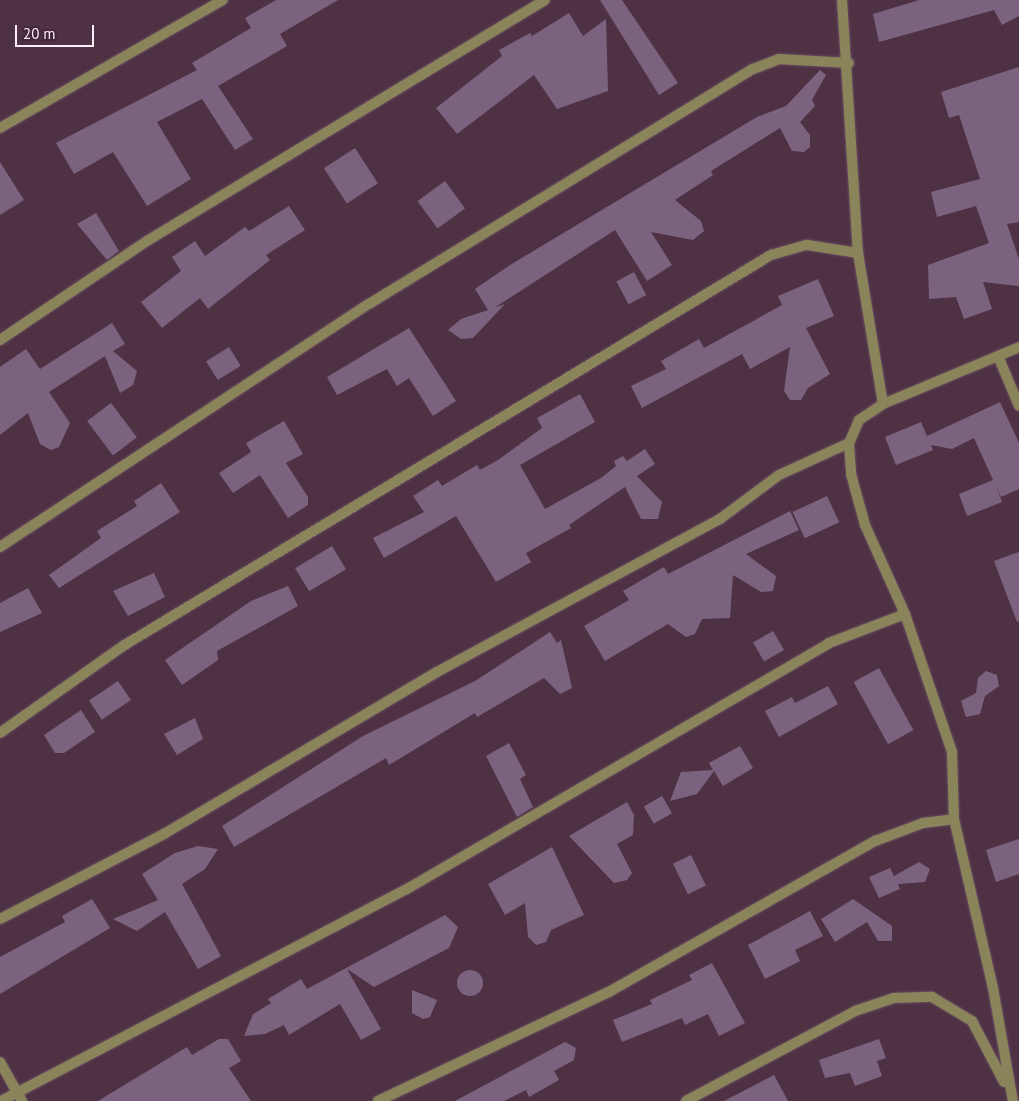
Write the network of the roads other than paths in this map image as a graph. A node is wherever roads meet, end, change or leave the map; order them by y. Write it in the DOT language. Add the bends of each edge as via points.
graph roads {
  1 [pos="223,0"];
  2 [pos="545,0"];
  3 [pos="842,0"];
  4 [pos="849,63"];
  5 [pos="0,128"];
  6 [pos="858,254"];
  7 [pos="0,340"];
  8 [pos="1019,347"];
  9 [pos="998,356"];
  10 [pos="882,404"];
  11 [pos="1019,406"];
  12 [pos="849,443"];
  13 [pos="0,547"];
  14 [pos="905,614"];
  15 [pos="0,733"];
  16 [pos="954,819"];
  17 [pos="0,920"];
  18 [pos="0,1062"];
  19 [pos="1008,1089"];
  20 [pos="17,1091"];
  21 [pos="1,1101"];
  22 [pos="22,1101"];
  23 [pos="378,1101"];
  24 [pos="686,1101"];
  25 [pos="1013,1101"];
  1 -- 5 [label="street"];
  2 -- 7 [label="street" via="147,241"];
  3 -- 4 [label="street"];
  4 -- 6 [label="street"];
  4 -- 13 [label="street" via="779,59 753,69 369,304"];
  6 -- 10 [label="street"];
  6 -- 15 [label="street" via="807,245 771,256 123,646"];
  8 -- 9 [label="street"];
  9 -- 10 [label="street"];
  9 -- 11 [label="street"];
  10 -- 12 [label="street" via="859,420"];
  12 -- 14 [label="street" via="865,525"];
  12 -- 17 [label="street" via="779,475 720,519 438,672 164,834"];
  14 -- 16 [label="street" via="952,752"];
  14 -- 20 [label="street" via="829,643 407,889"];
  16 -- 19 [label="street" via="993,988"];
  16 -- 23 [label="street" via="924,823 875,841 609,992"];
  18 -- 20 [label="street"];
  19 -- 24 [label="street" via="972,1020 932,997 894,998 855,1011"];
  19 -- 25 [label="street"];
  20 -- 21 [label="street"];
  20 -- 22 [label="street"];
}
